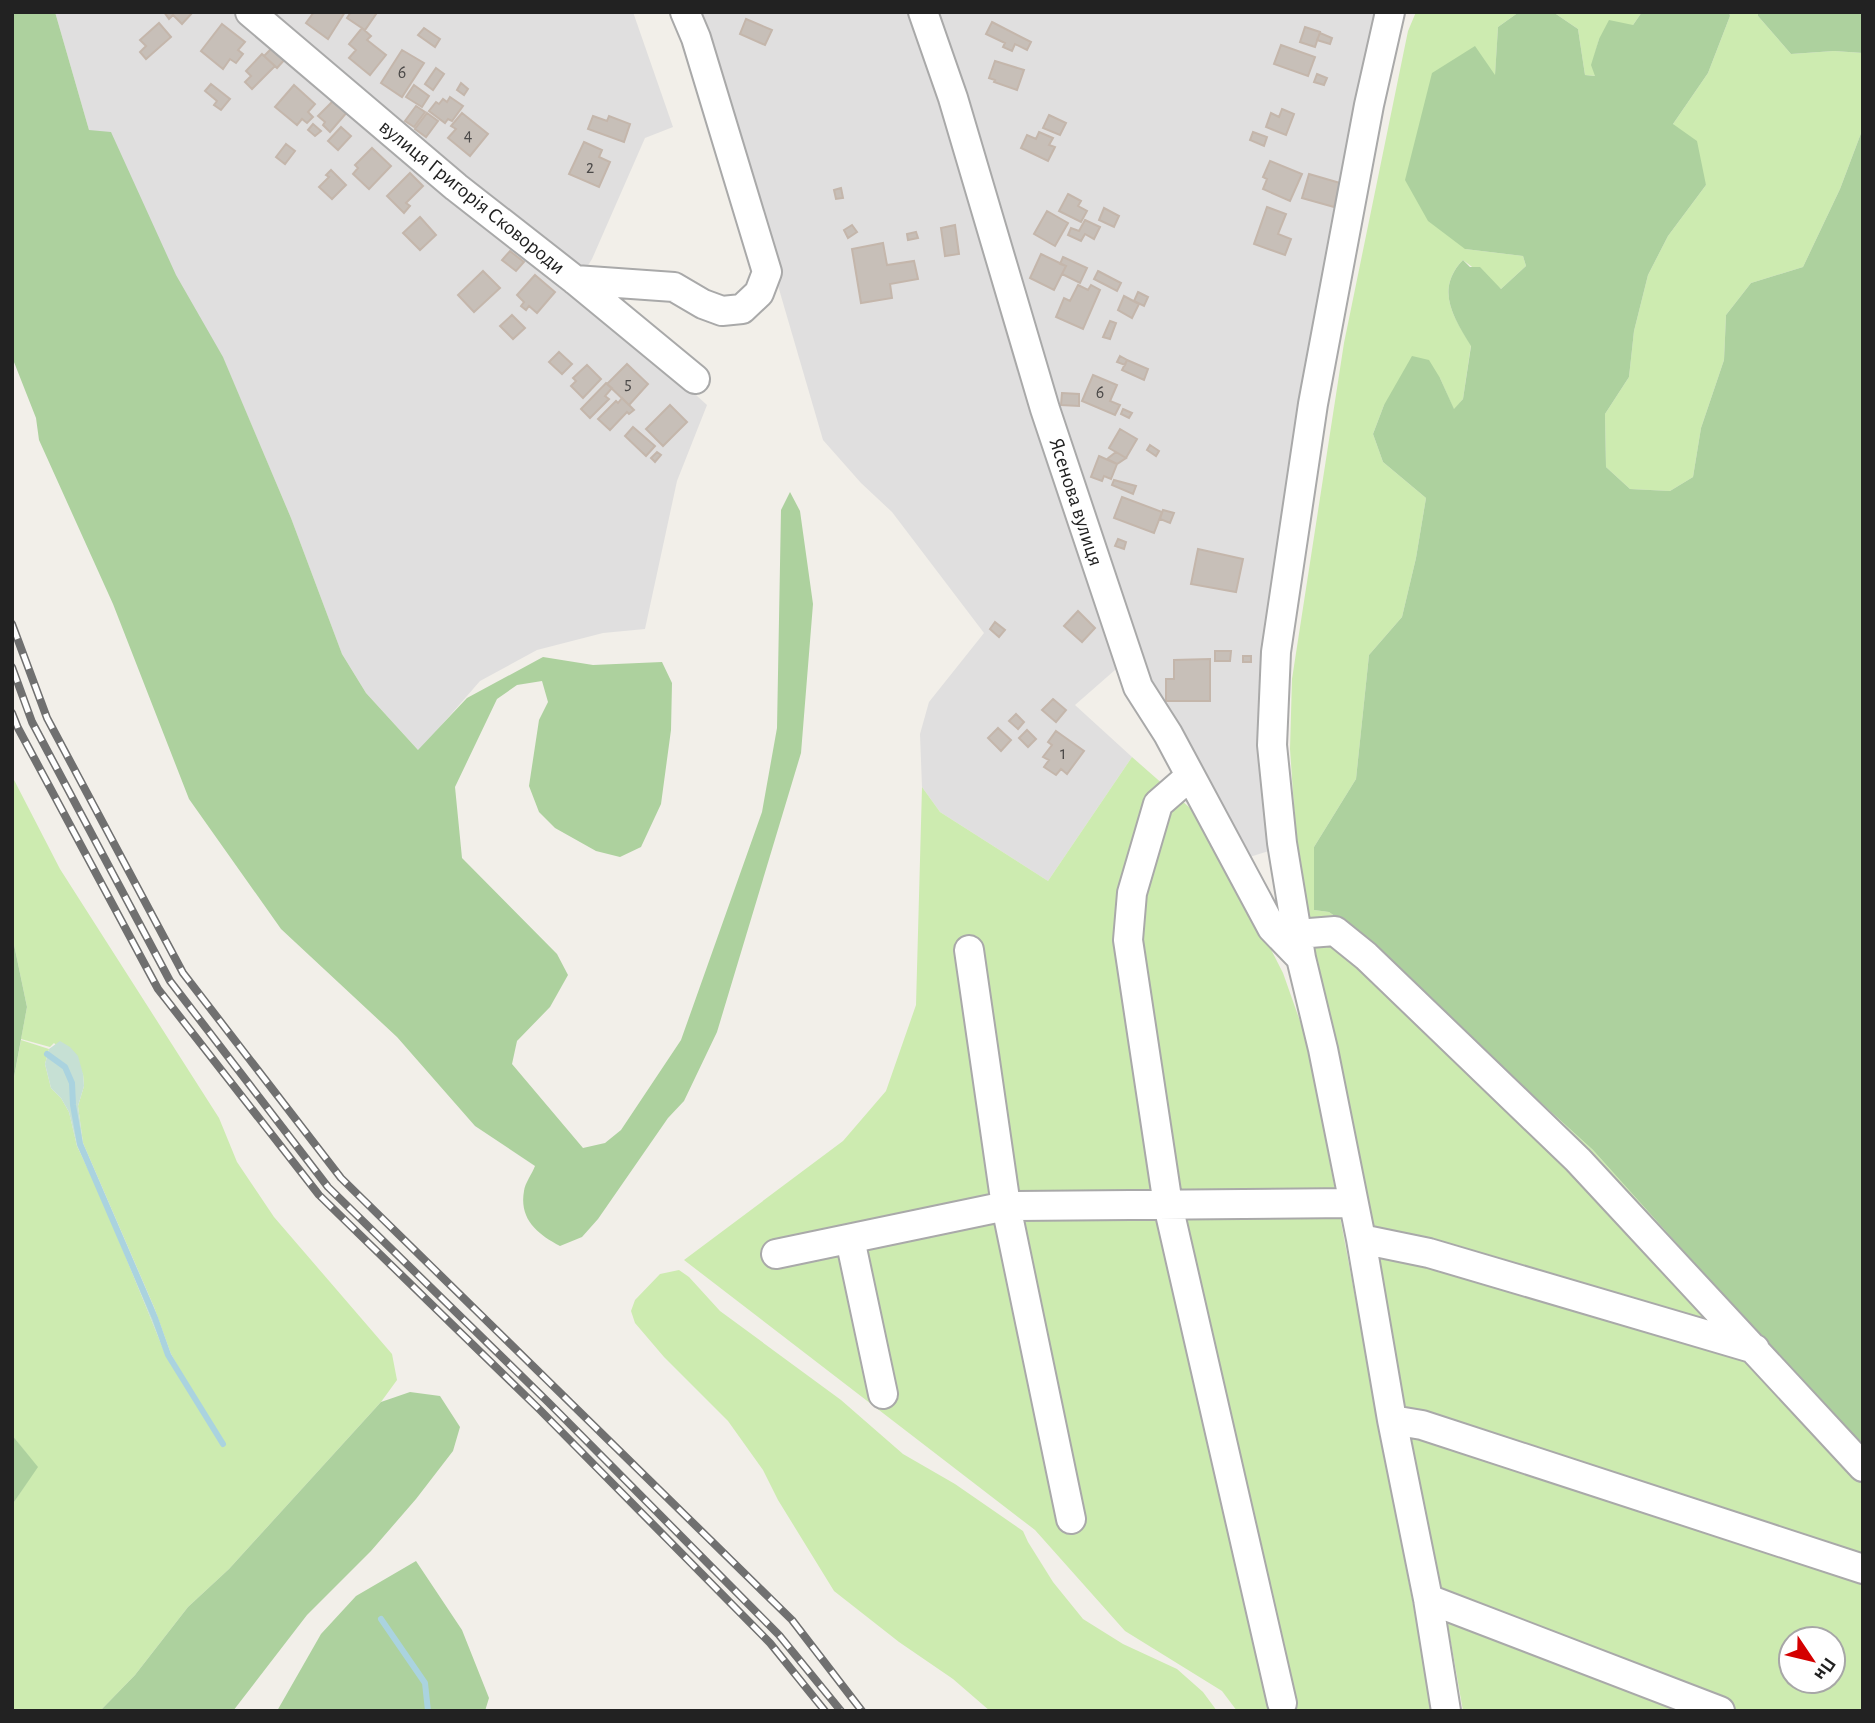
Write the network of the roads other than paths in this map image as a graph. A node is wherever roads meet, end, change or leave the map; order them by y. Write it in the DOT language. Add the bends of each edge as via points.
graph roads {
  1 [pos="250,12"];
  2 [pos="685,12"];
  3 [pos="923,12"];
  4 [pos="1390,12"];
  5 [pos="575,280"];
  6 [pos="695,379"];
  7 [pos="1189,777"];
  8 [pos="1299,946"];
  9 [pos="970,950"];
  10 [pos="1353,1203"];
  11 [pos="1168,1205"];
  12 [pos="1006,1206"];
  13 [pos="850,1239"];
  14 [pos="1361,1239"];
  15 [pos="776,1254"];
  16 [pos="1755,1349"];
  17 [pos="883,1394"];
  18 [pos="1392,1420"];
  19 [pos="1863,1467"];
  20 [pos="1071,1518"];
  21 [pos="1863,1569"];
  22 [pos="1428,1599"];
  23 [pos="1282,1703"];
  24 [pos="1447,1711"];
  25 [pos="1720,1711"];
  1 -- 5 [label="street, вулиця Григорія Сковороди" via="456,187"];
  2 -- 5 [label="street" via="767,272 759,293 743,309 722,311 674,287"];
  3 -- 7 [label="street, Ясенова вулиця" via="953,97 1045,409 1138,687"];
  4 -- 8 [label="street" via="1313,404 1276,652 1272,745"];
  5 -- 6 [label="street, вулиця Григорія Сковороди"];
  7 -- 8 [label="street, Ясенова вулиця" via="1272,928"];
  7 -- 11 [label="street" via="1158,804 1132,893 1128,940"];
  8 -- 10 [label="street"];
  8 -- 16 [label="street" via="1335,931 1366,956 1578,1160"];
  9 -- 12 [label="street"];
  10 -- 11 [label="street"];
  10 -- 14 [label="street"];
  11 -- 12 [label="street"];
  11 -- 23 [label="street"];
  12 -- 13 [label="street"];
  12 -- 20 [label="street"];
  13 -- 15 [label="street"];
  13 -- 17 [label="street"];
  14 -- 16 [label="street" via="1429,1253"];
  14 -- 18 [label="street"];
  16 -- 19 [label="street"];
  18 -- 21 [label="street" via="1422,1425"];
  18 -- 22 [label="street"];
  22 -- 24 [label="street"];
  22 -- 25 [label="street"];
}
